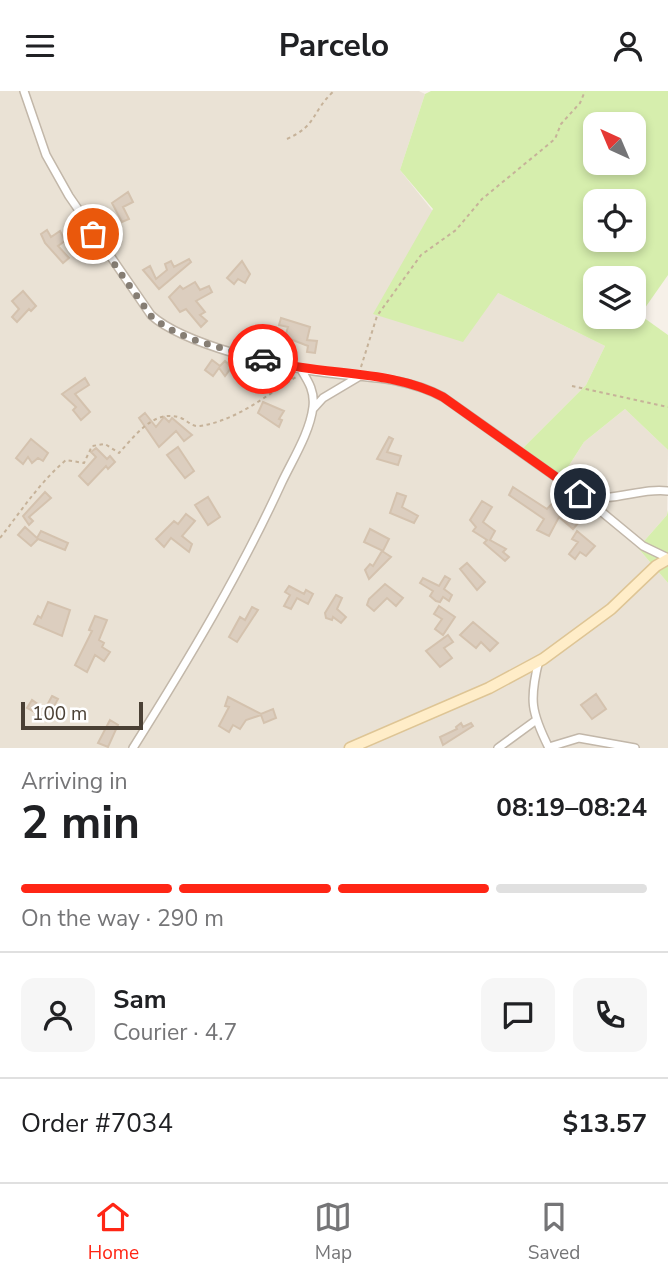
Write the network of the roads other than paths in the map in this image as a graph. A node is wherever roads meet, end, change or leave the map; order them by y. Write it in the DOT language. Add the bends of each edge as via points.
graph roads {
  1 [pos="24,91"];
  2 [pos="302,371"];
  3 [pos="360,376"];
  4 [pos="313,409"];
  5 [pos="668,491"];
  6 [pos="580,494"];
  7 [pos="668,559"];
  8 [pos="539,660"];
  9 [pos="534,721"];
  10 [pos="549,747"];
  11 [pos="133,748"];
  12 [pos="350,748"];
  13 [pos="498,748"];
  14 [pos="635,748"];
  1 -- 2 [label="street" via="46,155 69,196 151,316 181,335"];
  2 -- 3 [label="street"];
  2 -- 4 [label="street" via="313,389"];
  3 -- 4 [label="street"];
  3 -- 6 [label="street" via="416,384 443,397"];
  4 -- 11 [label="street" via="263,523"];
  5 -- 6 [label="street" via="592,498"];
  6 -- 7 [label="street" via="643,547"];
  7 -- 8 [label="main road" via="611,609"];
  8 -- 9 [label="street" via="531,693"];
  8 -- 12 [label="main road" via="489,688"];
  9 -- 10 [label="street"];
  9 -- 13 [label="street"];
  10 -- 14 [label="street" via="579,738"];
}
